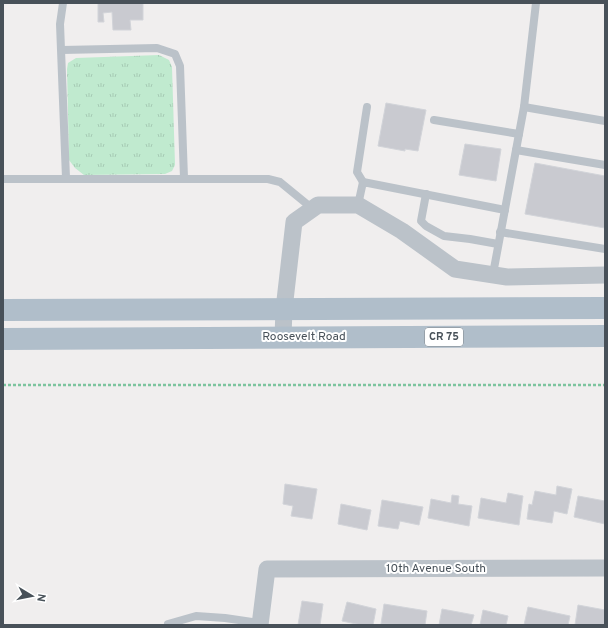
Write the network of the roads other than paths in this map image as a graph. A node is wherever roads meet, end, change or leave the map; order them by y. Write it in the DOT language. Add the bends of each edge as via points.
graph roads {
  1 [pos="63,3"];
  2 [pos="536,3"];
  3 [pos="62,50"];
  4 [pos="367,107"];
  5 [pos="524,107"];
  6 [pos="434,120"];
  7 [pos="605,121"];
  8 [pos="518,134"];
  9 [pos="516,150"];
  10 [pos="605,165"];
  11 [pos="66,178"];
  12 [pos="184,178"];
  13 [pos="3,179"];
  14 [pos="363,182"];
  15 [pos="426,194"];
  16 [pos="358,205"];
  17 [pos="313,209"];
  18 [pos="504,210"];
  19 [pos="500,232"];
  20 [pos="498,244"];
  21 [pos="605,249"];
  22 [pos="493,274"];
  23 [pos="605,276"];
  24 [pos="605,308"];
  25 [pos="284,309"];
  26 [pos="3,310"];
  27 [pos="605,336"];
  28 [pos="283,337"];
  29 [pos="3,339"];
  30 [pos="605,568"];
  31 [pos="168,624"];
  32 [pos="260,624"];
  1 -- 3 [label="lane" via="60,24"];
  2 -- 5 [label="lane"];
  3 -- 11 [label="lane"];
  3 -- 12 [label="lane" via="157,48 176,54 180,66"];
  4 -- 14 [label="lane" via="357,172"];
  5 -- 7 [label="lane"];
  5 -- 8 [label="lane"];
  6 -- 8 [label="lane"];
  8 -- 9 [label="lane"];
  9 -- 10 [label="lane"];
  9 -- 18 [label="lane"];
  11 -- 12 [label="lane"];
  11 -- 13 [label="lane"];
  12 -- 17 [label="lane" via="268,179 280,182"];
  14 -- 15 [label="lane"];
  14 -- 16 [label="lane"];
  15 -- 18 [label="lane"];
  15 -- 20 [label="lane" via="421,221 426,226 444,236"];
  16 -- 17 [label="street" via="318,205"];
  16 -- 22 [label="street" via="402,231 455,269"];
  17 -- 25 [label="street" via="294,222"];
  18 -- 19 [label="lane"];
  19 -- 20 [label="lane"];
  19 -- 21 [label="lane"];
  20 -- 22 [label="lane"];
  22 -- 23 [label="street" via="507,277"];
  24 -- 25 [label="main road"];
  25 -- 26 [label="main road"];
  25 -- 28 [label="street"];
  27 -- 28 [label="main road, Roosevelt Road / CR 75"];
  28 -- 29 [label="main road, Roosevelt Road / CR 75"];
  30 -- 32 [label="street, 10th Avenue South" via="267,570"];
  31 -- 32 [label="lane" via="196,616"];
}
